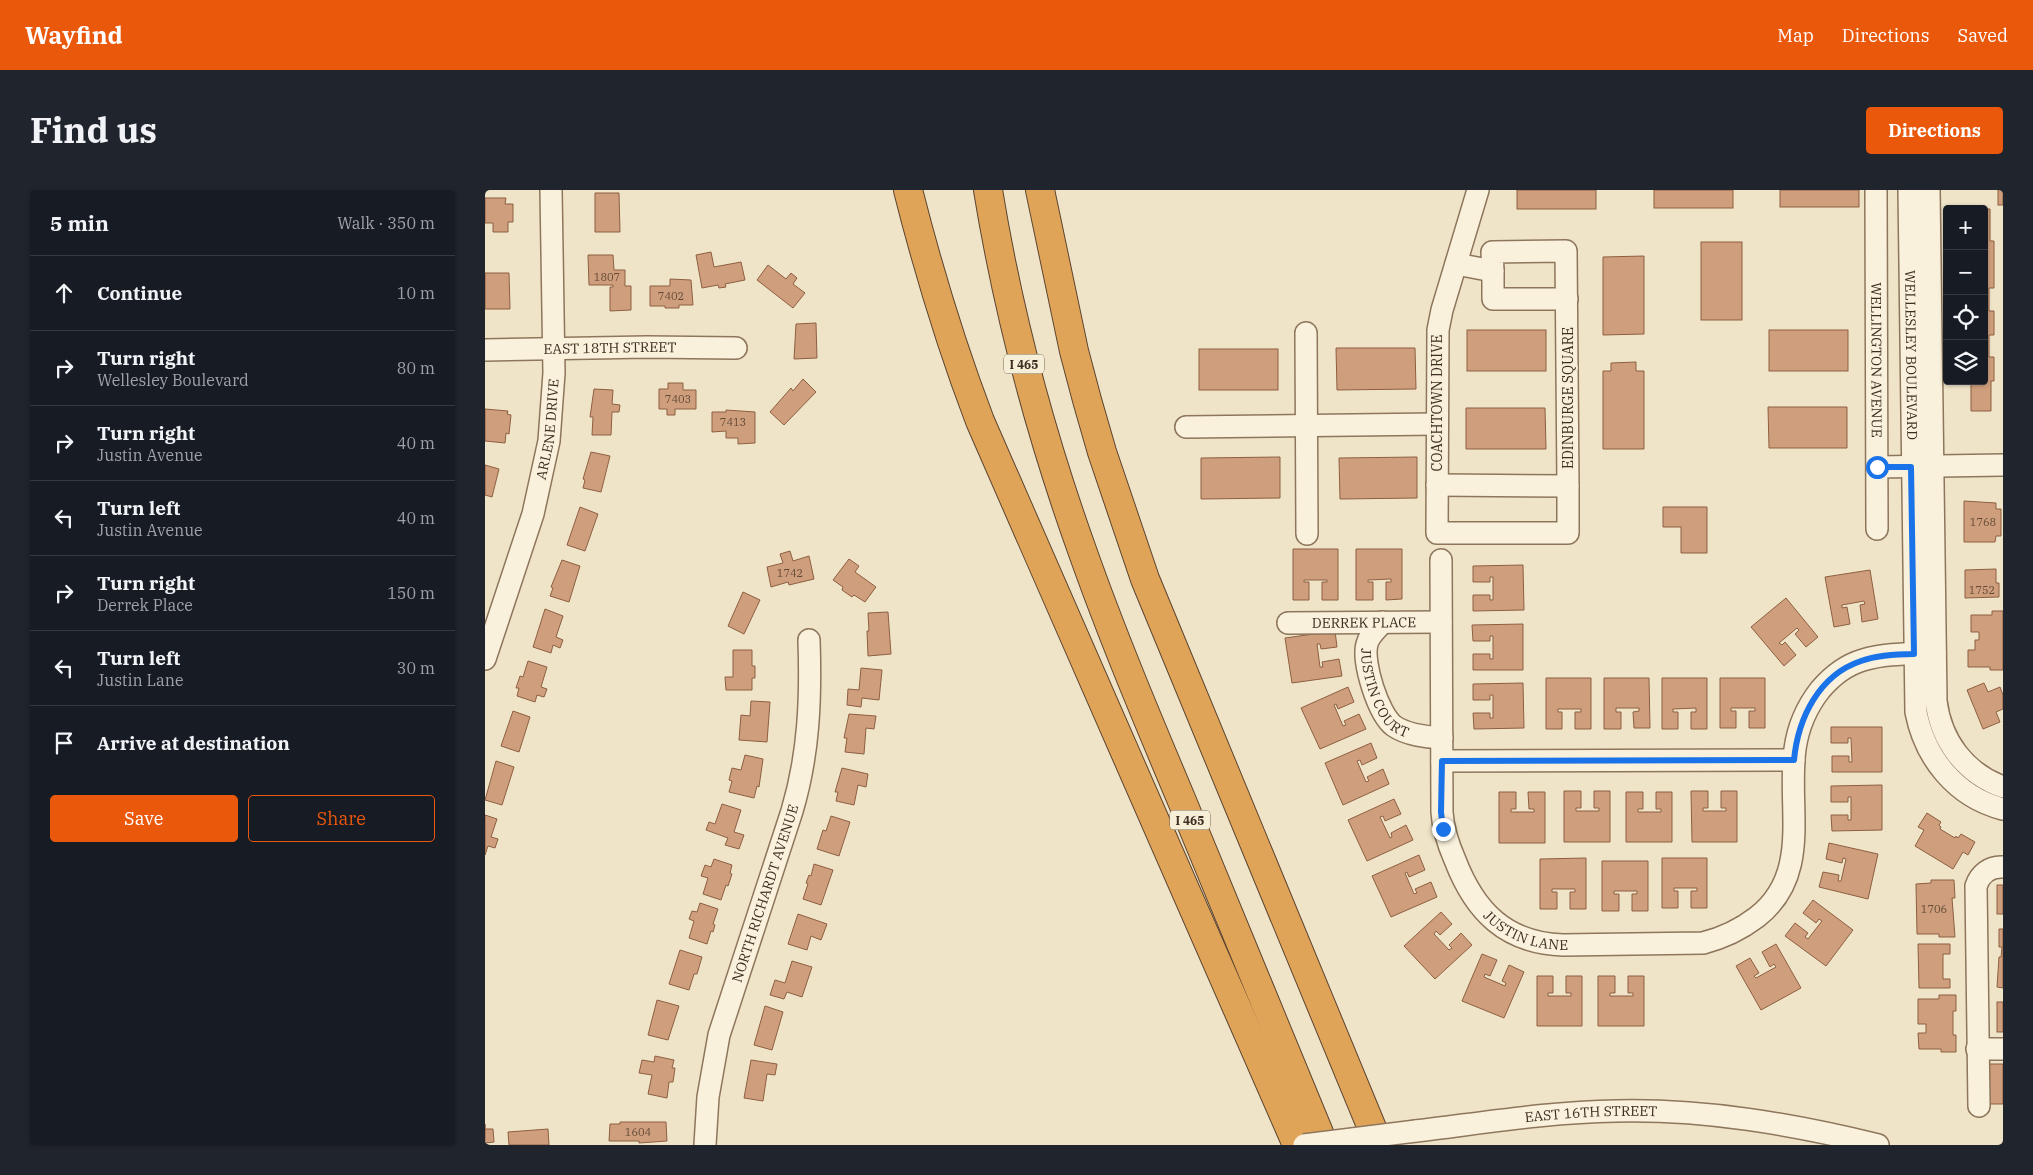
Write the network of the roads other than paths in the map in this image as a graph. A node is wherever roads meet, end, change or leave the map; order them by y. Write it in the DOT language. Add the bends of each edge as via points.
graph roads {
  1 [pos="551,190"];
  2 [pos="908,190"];
  3 [pos="988,190"];
  4 [pos="1040,190"];
  5 [pos="1050,190"];
  6 [pos="1478,190"];
  7 [pos="1876,190"];
  8 [pos="1909,190"];
  9 [pos="1929,190"];
  10 [pos="1055,261"];
  11 [pos="1456,264"];
  12 [pos="1493,271"];
  13 [pos="1567,299"];
  14 [pos="1306,333"];
  15 [pos="736,348"];
  16 [pos="553,349"];
  17 [pos="485,350"];
  18 [pos="1437,424"];
  19 [pos="1186,426"];
  20 [pos="1306,426"];
  21 [pos="2003,465"];
  22 [pos="1933,466"];
  23 [pos="1877,467"];
  24 [pos="1911,467"];
  25 [pos="1437,486"];
  26 [pos="1568,486"];
  27 [pos="1877,529"];
  28 [pos="1307,534"];
  29 [pos="1441,560"];
  30 [pos="1383,622"];
  31 [pos="1441,622"];
  32 [pos="1287,623"];
  33 [pos="809,640"];
  34 [pos="1924,654"];
  35 [pos="485,659"];
  36 [pos="1442,738"];
  37 [pos="1794,760"];
  38 [pos="1442,761"];
  39 [pos="2003,787"];
  40 [pos="2003,809"];
  41 [pos="2003,866"];
  42 [pos="1977,1049"];
  43 [pos="2003,1049"];
  44 [pos="1979,1106"];
  45 [pos="705,1145"];
  46 [pos="1297,1145"];
  47 [pos="1304,1145"];
  48 [pos="1324,1145"];
  49 [pos="1379,1145"];
  50 [pos="1878,1145"];
  1 -- 16 [label="street, ARLENE DRIVE"];
  2 -- 46 [label="highway" via="944,322 980,421"];
  3 -- 48 [label="highway, I 465" via="1024,364 1081,549"];
  4 -- 10 [label="highway"];
  5 -- 10 [label="highway"];
  6 -- 11 [label="street, COACHTOWN DRIVE"];
  7 -- 23 [label="street, WELLINGTON AVENUE"];
  8 -- 24 [label="street, WELLESLEY BOULEVARD"];
  9 -- 22 [label="street, WELLESLEY BOULEVARD"];
  10 -- 49 [label="highway" via="1074,351 1099,444 1145,579"];
  11 -- 12 [label="street"];
  11 -- 18 [label="street, COACHTOWN DRIVE" via="1438,330"];
  12 -- 13 [label="street, EDINBURGE SQUARE" via="1493,299"];
  12 -- 13 [label="street, EDINBURGE SQUARE" via="1492,252 1566,251"];
  13 -- 26 [label="street, EDINBURGE SQUARE"];
  14 -- 20 [label="street"];
  15 -- 16 [label="street, EAST 18TH STREET"];
  16 -- 17 [label="street, EAST 18TH STREET"];
  16 -- 35 [label="street, ARLENE DRIVE" via="552,411 544,470 533,514"];
  18 -- 20 [label="street"];
  18 -- 25 [label="street, COACHTOWN DRIVE"];
  19 -- 20 [label="street"];
  20 -- 28 [label="street"];
  21 -- 22 [label="street"];
  22 -- 24 [label="street"];
  22 -- 34 [label="street, WELLESLEY BOULEVARD"];
  23 -- 24 [label="street"];
  23 -- 27 [label="street, WELLINGTON AVENUE"];
  24 -- 34 [label="street, WELLESLEY BOULEVARD"];
  25 -- 26 [label="street, EDINBURGE SQUARE"];
  25 -- 26 [label="street, COACHTOWN DRIVE" via="1437,532 1568,533"];
  29 -- 31 [label="street, JUSTIN LANE"];
  30 -- 31 [label="street, DERREK PLACE"];
  30 -- 32 [label="street, DERREK PLACE"];
  30 -- 36 [label="street, JUSTIN COURT" via="1367,642 1365,656 1383,712 1393,725 1408,732"];
  31 -- 36 [label="street, JUSTIN LANE"];
  33 -- 45 [label="street, NORTH RICHARDT AVENUE" via="810,708 803,768 719,1035 708,1097"];
  34 -- 37 [label="street, JUSTIN LANE" via="1884,655 1862,660 1832,678 1807,709 1798,734"];
  34 -- 39 [label="street, WELLESLEY BOULEVARD" via="1946,738 1967,766"];
  34 -- 40 [label="street, WELLESLEY BOULEVARD" via="1916,712 1929,752 1958,786 1977,799"];
  36 -- 38 [label="street, JUSTIN LANE"];
  37 -- 38 [label="street"];
  37 -- 38 [label="street, JUSTIN LANE" via="1795,841 1791,863 1771,903 1750,923 1724,937 1703,943 1563,945 1541,943 1513,934 1497,924 1476,902 1462,879 1443,829"];
  41 -- 42 [label="street" via="1990,869 1976,886"];
  42 -- 43 [label="street"];
  42 -- 44 [label="street"];
  47 -- 50 [label="street, EAST 16TH STREET, bridge" via="1574,1113 1651,1111 1777,1123"];
}
